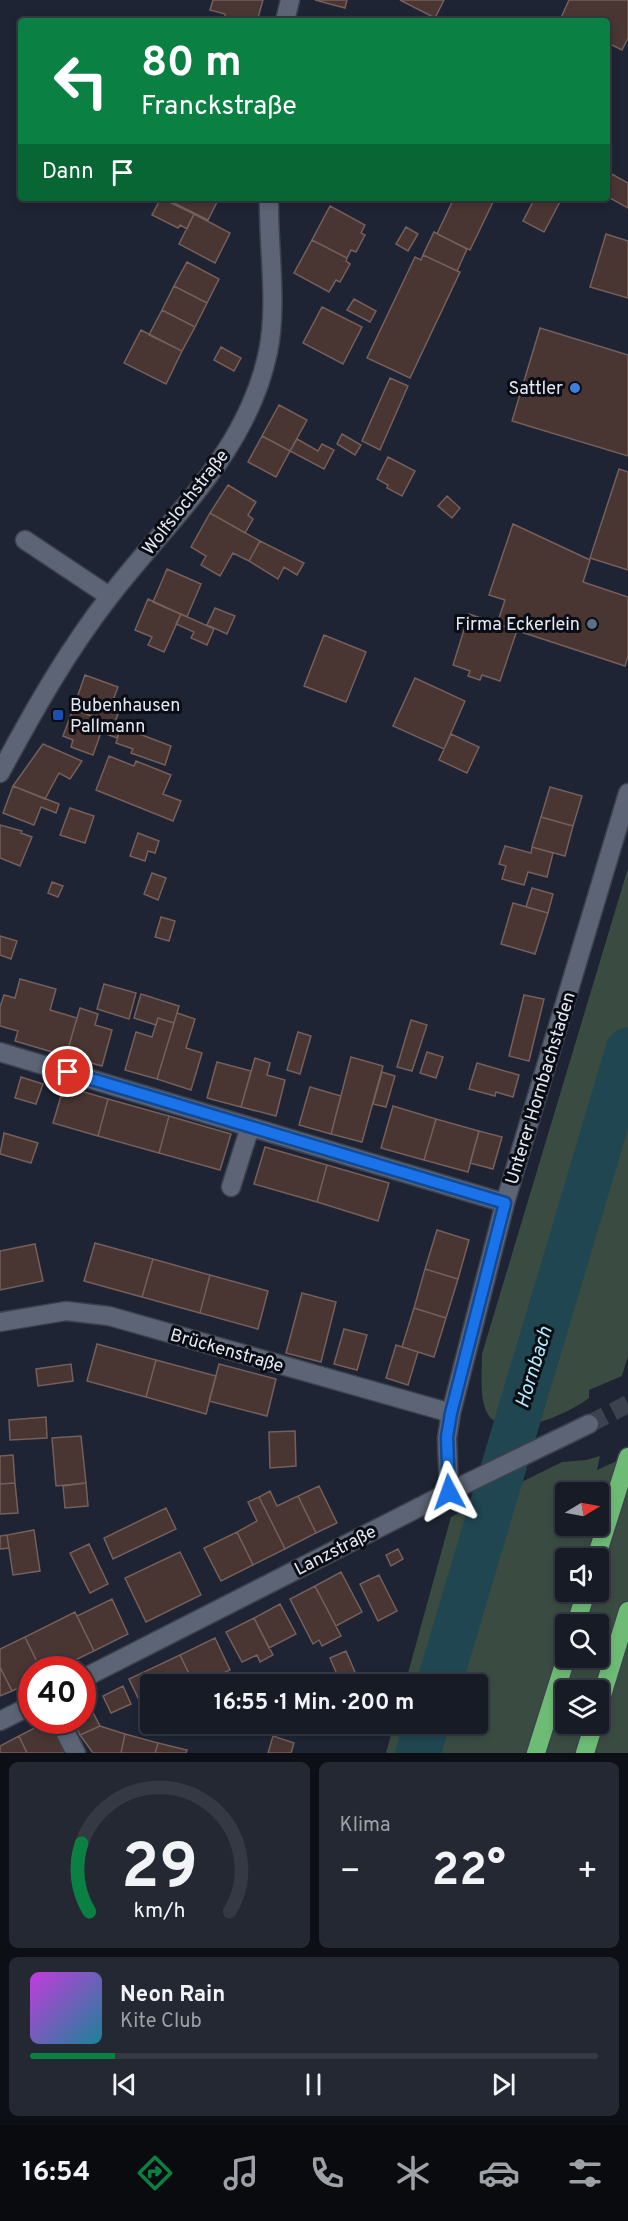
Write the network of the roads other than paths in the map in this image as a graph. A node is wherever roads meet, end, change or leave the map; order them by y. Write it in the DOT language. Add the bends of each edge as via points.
graph roads {
  1 [pos="290,0"];
  2 [pos="286,18"];
  3 [pos="269,201"];
  4 [pos="25,540"];
  5 [pos="110,596"];
  6 [pos="0,773"];
  7 [pos="628,793"];
  8 [pos="0,1052"];
  9 [pos="249,1127"];
  10 [pos="231,1187"];
  11 [pos="505,1203"];
  12 [pos="0,1322"];
  13 [pos="451,1413"];
  14 [pos="589,1424"];
  15 [pos="628,1457"];
  16 [pos="452,1490"];
  17 [pos="599,1548"];
  18 [pos="628,1611"];
  19 [pos="563,1668"];
  20 [pos="96,1672"];
  21 [pos="607,1680"];
  22 [pos="18,1712"];
  23 [pos="0,1721"];
  24 [pos="66,1734"];
  25 [pos="591,1734"];
  26 [pos="76,1753"];
  27 [pos="536,1753"];
  28 [pos="585,1753"];
  1 -- 2 [label="street"];
  3 -- 5 [label="street, Wolfslochstraße" via="272,310 269,350 256,394 219,464"];
  4 -- 5 [label="street"];
  5 -- 6 [label="street, Wolfslochstraße" via="77,641"];
  7 -- 11 [label="street, Unterer Hornbachstaden"];
  8 -- 9 [label="street"];
  9 -- 10 [label="street"];
  9 -- 11 [label="street"];
  11 -- 13 [label="street, Unterer Hornbachstaden"];
  12 -- 13 [label="street, Brückenstraße" via="66,1311 109,1316"];
  13 -- 16 [label="street, Unterer Hornbachstaden" via="447,1437"];
  14 -- 16 [label="street, Lanzstraße"];
  15 -- 17 [label="highway"];
  16 -- 20 [label="street, Lanzstraße"];
  18 -- 21 [label="highway"];
  19 -- 27 [label="highway"];
  22 -- 23 [label="street"];
  24 -- 26 [label="street"];
  25 -- 28 [label="highway"];
}
